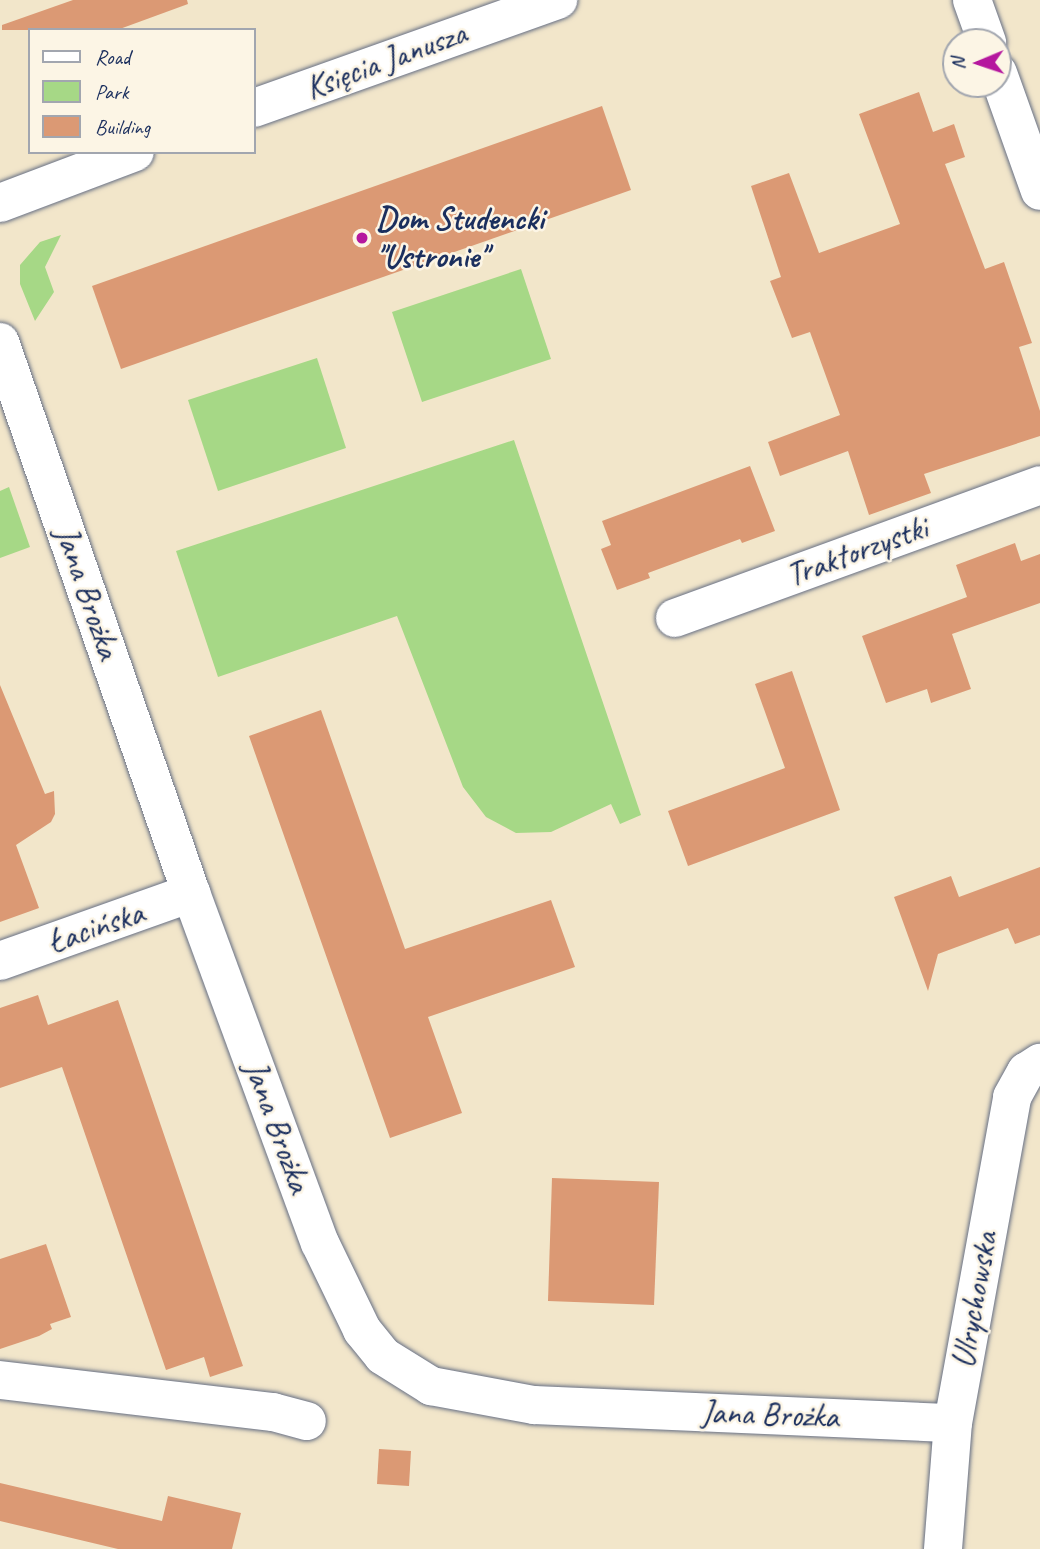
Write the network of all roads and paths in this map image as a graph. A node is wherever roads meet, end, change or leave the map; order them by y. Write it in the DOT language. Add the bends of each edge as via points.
graph roads {
  1 [pos="558,0"];
  2 [pos="972,0"];
  3 [pos="982,28"];
  4 [pos="1007,98"];
  5 [pos="256,107"];
  6 [pos="130,154"];
  7 [pos="1040,191"];
  8 [pos="0,202"];
  9 [pos="0,342"];
  10 [pos="1040,485"];
  11 [pos="674,618"];
  12 [pos="191,893"];
  13 [pos="0,961"];
  14 [pos="1040,1063"];
  15 [pos="0,1380"];
  16 [pos="307,1422"];
  17 [pos="953,1423"];
  18 [pos="943,1549"];
  1 -- 5 [label="street, Księcia Janusza"];
  2 -- 3 [label="street"];
  4 -- 7 [label="street"];
  6 -- 8 [label="street"];
  9 -- 12 [label="street, Jana Brożka"];
  10 -- 11 [label="street, Traktorzystki"];
  12 -- 13 [label="street, Łacińska"];
  12 -- 17 [label="street, Jana Brożka" via="320,1243 362,1330 383,1356 431,1386 534,1405"];
  14 -- 17 [label="street, Ulrychowska" via="1026,1072 1012,1097"];
  15 -- 16 [label="street" via="273,1412"];
  17 -- 18 [label="street, Ulrychowska"];
}
